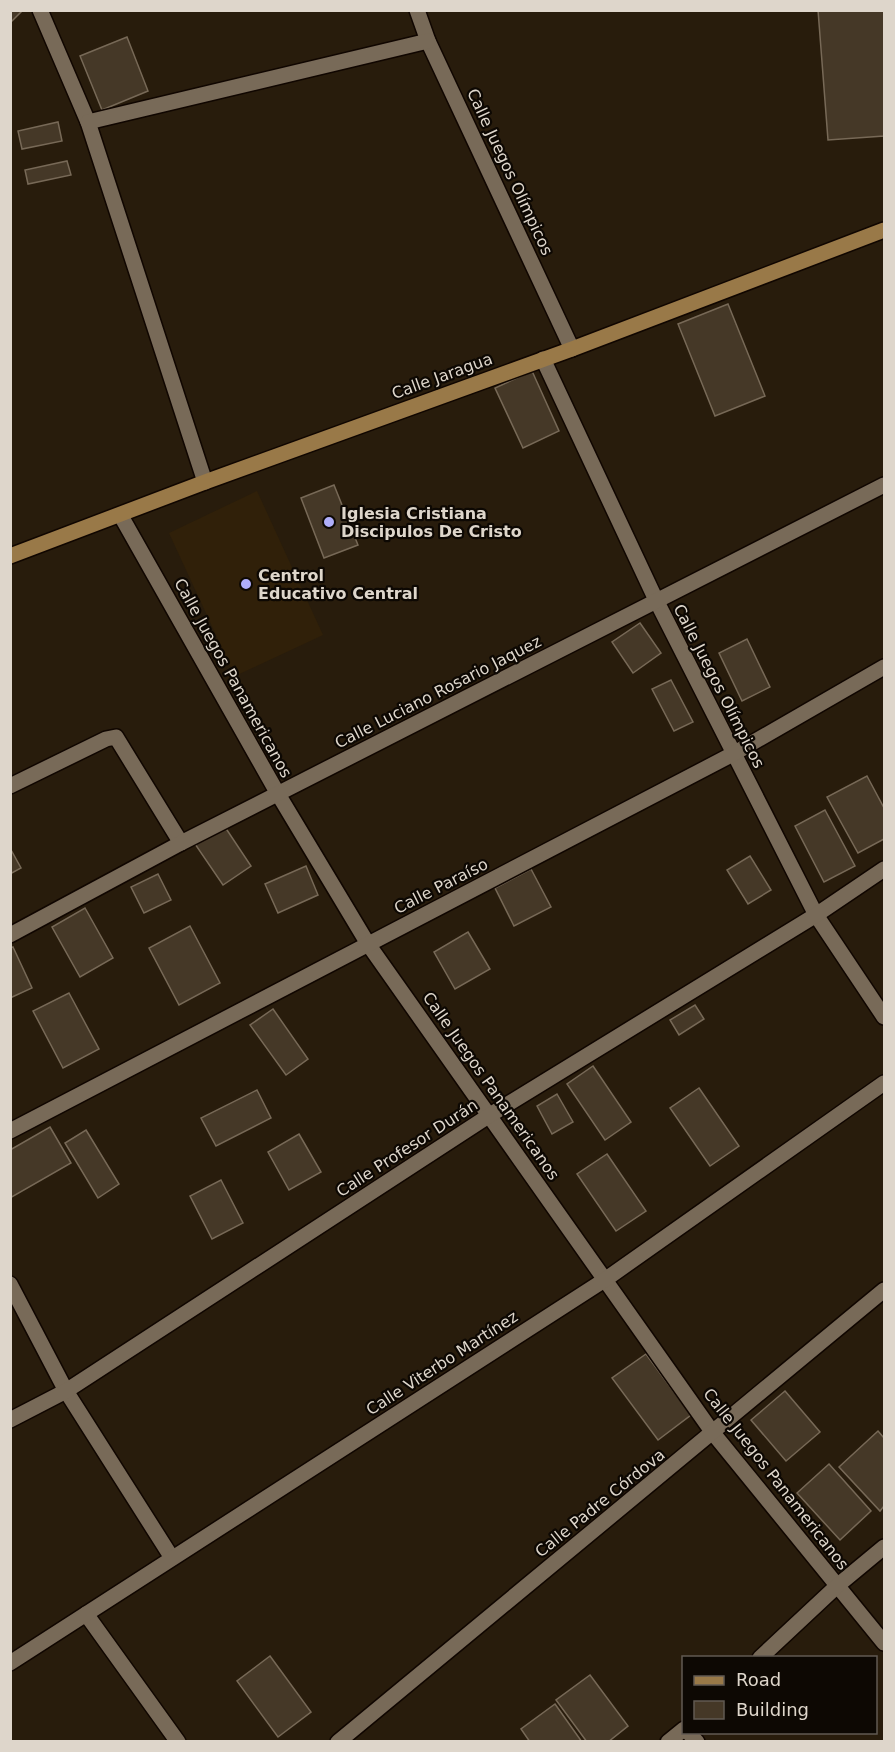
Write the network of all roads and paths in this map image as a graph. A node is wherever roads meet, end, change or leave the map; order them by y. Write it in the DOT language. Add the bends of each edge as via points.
graph roads {
  1 [pos="40,10"];
  2 [pos="417,10"];
  3 [pos="428,41"];
  4 [pos="88,122"];
  5 [pos="885,230"];
  6 [pos="572,349"];
  7 [pos="543,359"];
  8 [pos="205,482"];
  9 [pos="885,484"];
  10 [pos="121,516"];
  11 [pos="10,556"];
  12 [pos="656,600"];
  13 [pos="885,667"];
  14 [pos="733,754"];
  15 [pos="10,786"];
  16 [pos="278,794"];
  17 [pos="181,843"];
  18 [pos="885,869"];
  19 [pos="816,915"];
  20 [pos="10,935"];
  21 [pos="368,944"];
  22 [pos="885,1017"];
  23 [pos="885,1083"];
  24 [pos="490,1115"];
  25 [pos="10,1131"];
  26 [pos="606,1279"];
  27 [pos="10,1284"];
  28 [pos="885,1290"];
  29 [pos="66,1391"];
  30 [pos="10,1420"];
  31 [pos="713,1433"];
  32 [pos="885,1547"];
  33 [pos="172,1558"];
  34 [pos="837,1586"];
  35 [pos="86,1614"];
  36 [pos="885,1643"];
  37 [pos="762,1656"];
  38 [pos="10,1663"];
  39 [pos="682,1731"];
  40 [pos="178,1742"];
  41 [pos="338,1742"];
  42 [pos="668,1742"];
  1 -- 4 [label="street"];
  2 -- 3 [label="street, Calle Juegos Olímpicos"];
  3 -- 4 [label="street"];
  3 -- 6 [label="street, Calle Juegos Olímpicos"];
  4 -- 8 [label="street"];
  5 -- 6 [label="street, Calle Jaragua"];
  6 -- 7 [label="street, Calle Jaragua"];
  7 -- 8 [label="street, Calle Jaragua"];
  7 -- 12 [label="street, Calle Juegos Olímpicos"];
  8 -- 10 [label="street, Calle Jaragua"];
  9 -- 12 [label="street, Calle Luciano Rosario Jaquez"];
  10 -- 11 [label="street, Calle Jaragua"];
  10 -- 16 [label="street, Calle Juegos Panamericanos"];
  12 -- 14 [label="street, Calle Juegos Olímpicos"];
  12 -- 16 [label="street, Calle Luciano Rosario Jaquez"];
  13 -- 14 [label="street, Calle Paraíso"];
  14 -- 19 [label="street, Calle Juegos Olímpicos"];
  14 -- 21 [label="street, Calle Paraíso"];
  15 -- 17 [label="street" via="106,739 116,738"];
  16 -- 17 [label="street, Calle Luciano Rosario Jaquez"];
  16 -- 21 [label="street, Calle Juegos Panamericanos"];
  17 -- 20 [label="street, Calle Luciano Rosario Jaquez"];
  18 -- 19 [label="street, Calle Profesor Durán"];
  19 -- 22 [label="street, Calle Juegos Olímpicos"];
  19 -- 24 [label="street, Calle Profesor Durán"];
  21 -- 24 [label="street, Calle Juegos Panamericanos"];
  21 -- 25 [label="street, Calle Paraíso"];
  23 -- 26 [label="street, Calle Viterbo Martínez"];
  24 -- 26 [label="street, Calle Juegos Panamericanos"];
  24 -- 29 [label="street, Calle Profesor Durán"];
  26 -- 31 [label="street, Calle Juegos Panamericanos"];
  26 -- 33 [label="street, Calle Viterbo Martínez"];
  27 -- 29 [label="street"];
  28 -- 31 [label="street, Calle Padre Córdova"];
  29 -- 30 [label="street, Calle Profesor Durán"];
  29 -- 33 [label="street"];
  31 -- 34 [label="street, Calle Juegos Panamericanos"];
  31 -- 41 [label="street, Calle Padre Córdova"];
  32 -- 34 [label="street"];
  33 -- 35 [label="street, Calle Viterbo Martínez"];
  34 -- 36 [label="street, Calle Juegos Panamericanos"];
  34 -- 37 [label="street"];
  35 -- 38 [label="street, Calle Viterbo Martínez"];
  35 -- 40 [label="street"];
  39 -- 42 [label="street"];
}
